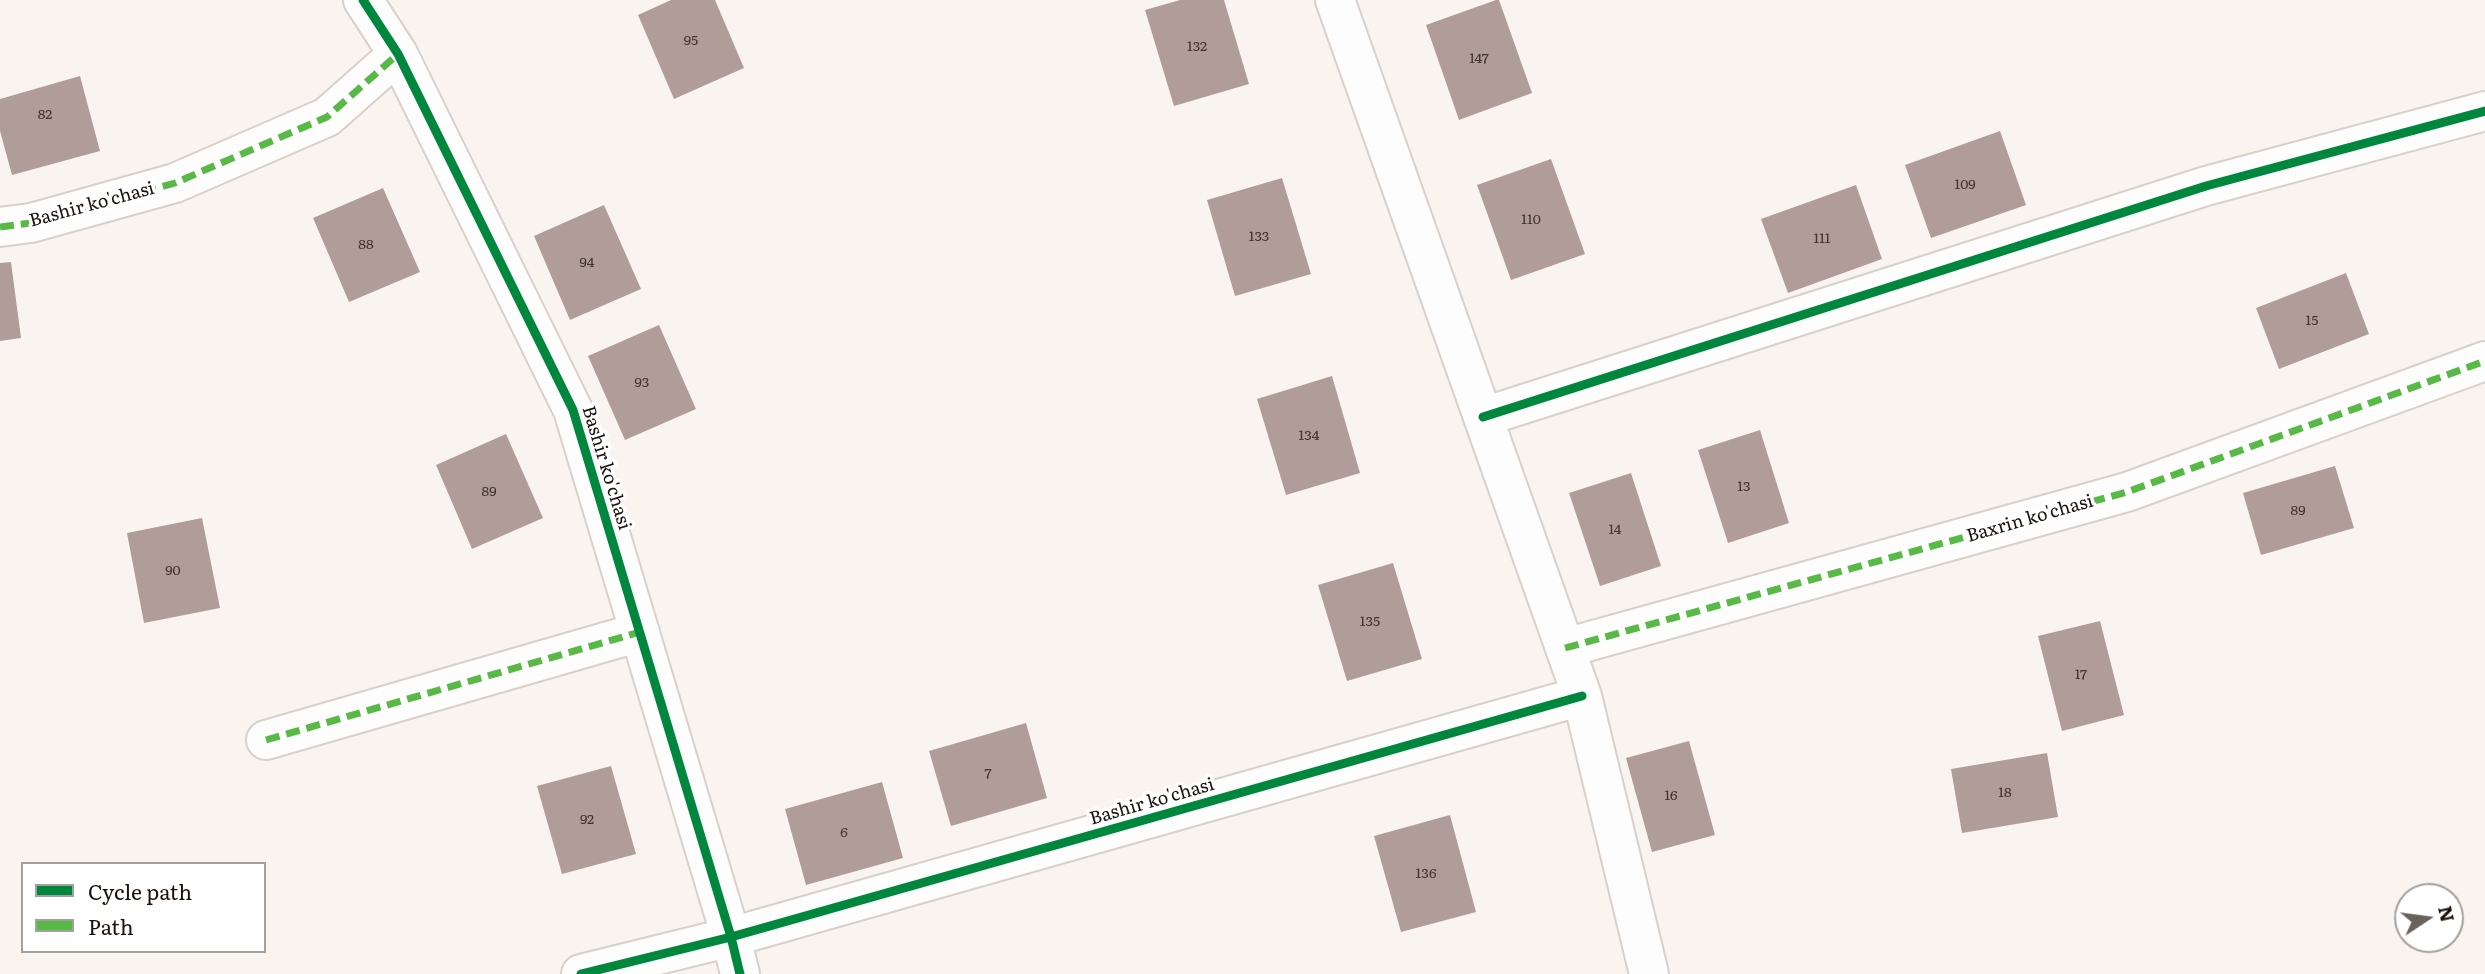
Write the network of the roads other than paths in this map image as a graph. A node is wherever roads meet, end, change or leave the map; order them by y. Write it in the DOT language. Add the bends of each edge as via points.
graph roads {
  1 [pos="363,0"];
  2 [pos="1335,0"];
  3 [pos="398,54"];
  4 [pos="2485,111"];
  5 [pos="0,227"];
  6 [pos="2485,361"];
  7 [pos="1483,417"];
  8 [pos="640,632"];
  9 [pos="1565,648"];
  10 [pos="1582,696"];
  11 [pos="265,740"];
  12 [pos="731,937"];
  13 [pos="581,974"];
  14 [pos="740,974"];
  15 [pos="1649,974"];
  1 -- 3 [label="street, Bashir ko'chasi"];
  2 -- 7 [label="street"];
  3 -- 5 [label="street, Bashir ko'chasi" via="327,117 175,183 31,223"];
  3 -- 8 [label="street, Bashir ko'chasi" via="573,410"];
  4 -- 7 [label="street" via="2206,186"];
  6 -- 9 [label="street, Baxrin ko'chasi" via="2127,492"];
  7 -- 9 [label="street"];
  8 -- 11 [label="street"];
  8 -- 12 [label="street, Bashir ko'chasi"];
  9 -- 10 [label="street"];
  10 -- 12 [label="street, Bashir ko'chasi"];
  10 -- 15 [label="street"];
  12 -- 13 [label="street, Bashir ko'chasi"];
  12 -- 14 [label="street, Bashir ko'chasi"];
}
